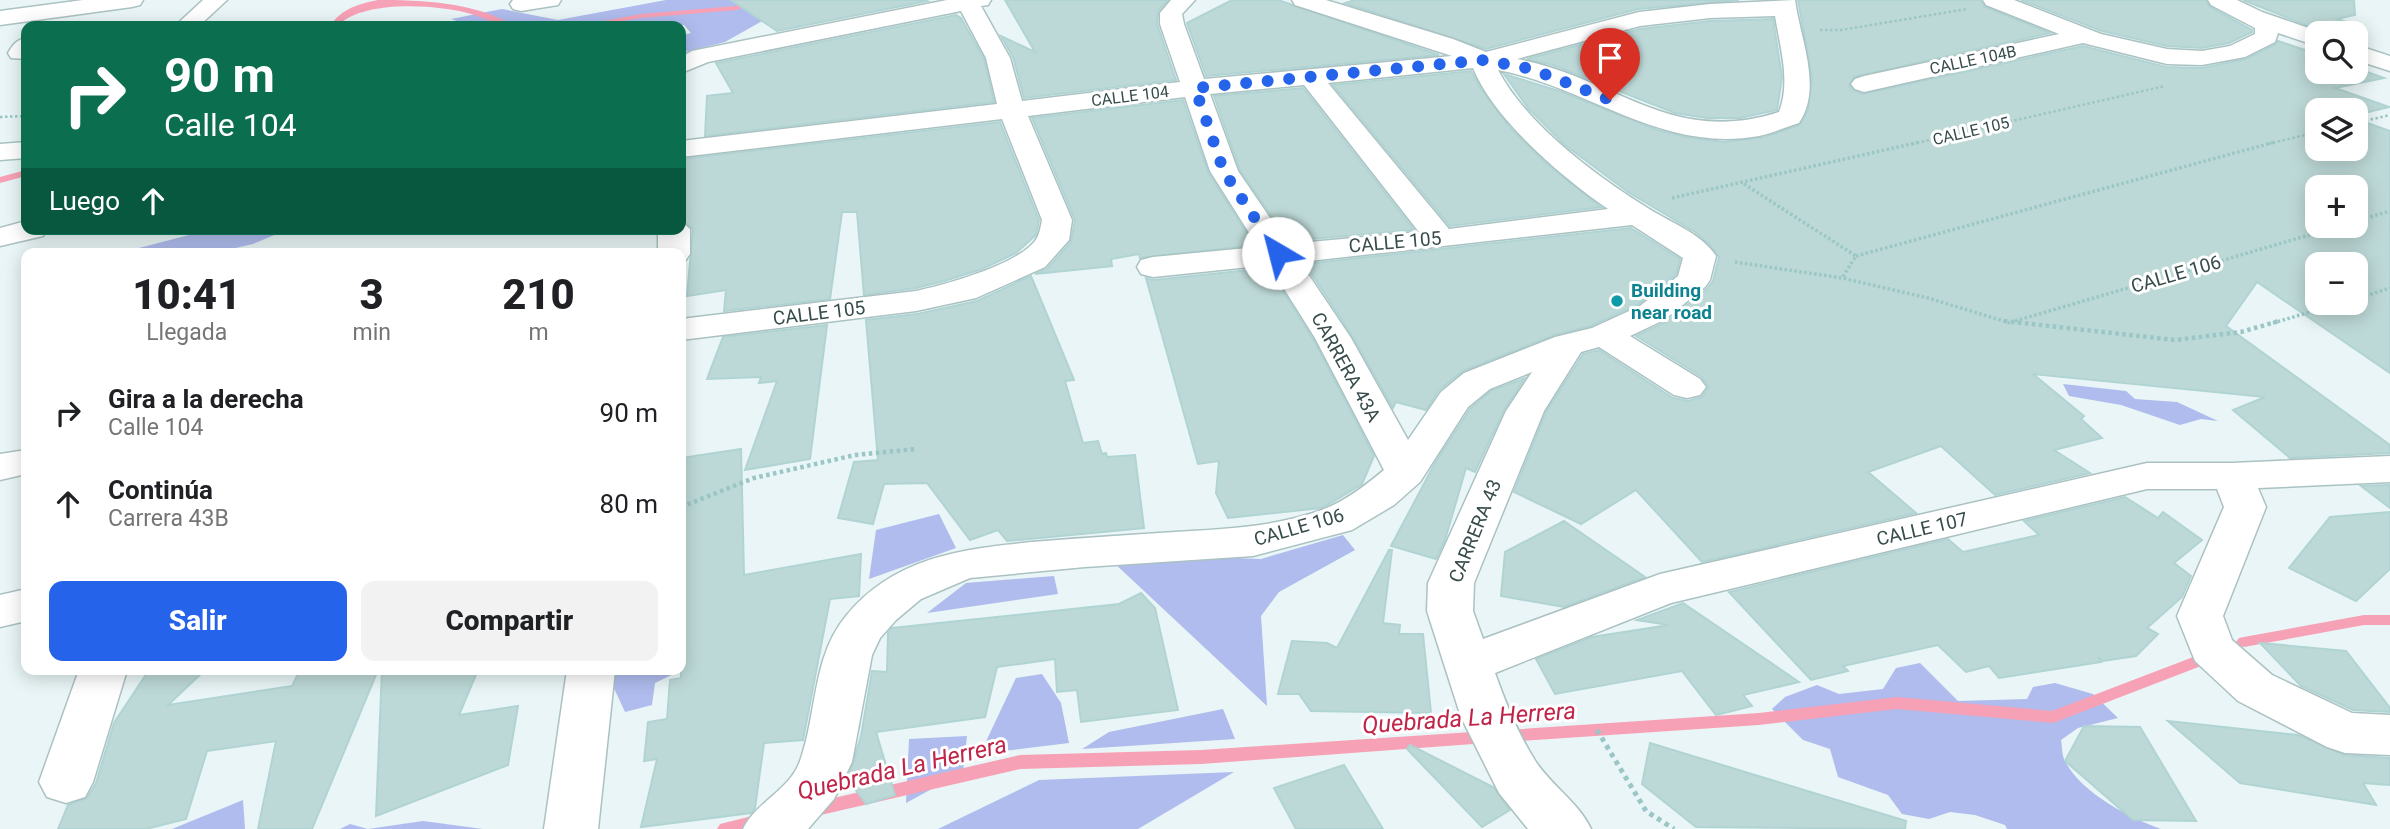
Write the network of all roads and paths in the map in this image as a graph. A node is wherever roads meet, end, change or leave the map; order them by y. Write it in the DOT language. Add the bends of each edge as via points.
graph roads {
  1 [pos="132,0"];
  2 [pos="216,0"];
  3 [pos="550,0"];
  4 [pos="1184,0"];
  5 [pos="1303,0"];
  6 [pos="2037,0"];
  7 [pos="2277,0"];
  8 [pos="971,1"];
  9 [pos="1998,2"];
  10 [pos="521,4"];
  11 [pos="2236,8"];
  12 [pos="53,12"];
  13 [pos="1786,13"];
  14 [pos="0,18"];
  15 [pos="192,21"];
  16 [pos="2305,34"];
  17 [pos="2082,36"];
  18 [pos="2368,56"];
  19 [pos="1484,60"];
  20 [pos="686,64"];
  21 [pos="2390,64"];
  22 [pos="1312,79"];
  23 [pos="1864,84"];
  24 [pos="2176,84"];
  25 [pos="1195,88"];
  26 [pos="1012,110"];
  27 [pos="2390,115"];
  28 [pos="21,116"];
  29 [pos="0,117"];
  30 [pos="2368,120"];
  31 [pos="2305,135"];
  32 [pos="686,148"];
  33 [pos="21,150"];
  34 [pos="0,152"];
  35 [pos="1743,184"];
  36 [pos="1631,211"];
  37 [pos="2390,211"];
  38 [pos="2368,217"];
  39 [pos="21,232"];
  40 [pos="2305,236"];
  41 [pos="0,237"];
  42 [pos="1441,239"];
  43 [pos="1278,253"];
  44 [pos="1856,256"];
  45 [pos="1700,257"];
  46 [pos="1153,267"];
  47 [pos="1842,278"];
  48 [pos="2390,288"];
  49 [pos="2368,295"];
  50 [pos="2305,313"];
  51 [pos="2011,323"];
  52 [pos="686,329"];
  53 [pos="1586,340"];
  54 [pos="1687,387"];
  55 [pos="916,449"];
  56 [pos="21,462"];
  57 [pos="0,467"];
  58 [pos="2390,469"];
  59 [pos="1406,473"];
  60 [pos="2232,476"];
  61 [pos="686,503"];
  62 [pos="21,606"];
  63 [pos="0,611"];
  64 [pos="1468,664"];
  65 [pos="101,675"];
  66 [pos="591,675"];
  67 [pos="1597,730"];
  68 [pos="2390,735"];
  69 [pos="66,782"];
  70 [pos="571,829"];
  71 [pos="770,829"];
  72 [pos="1564,829"];
  73 [pos="1674,829"];
  1 -- 12 [label="street"];
  2 -- 15 [label="street"];
  3 -- 10 [label="street"];
  4 -- 25 [label="street, CARRERA 43A" via="1171,13 1172,24"];
  5 -- 19 [label="street"];
  6 -- 9 [label="street"];
  7 -- 11 [label="street"];
  8 -- 20 [label="street" via="701,56"];
  8 -- 26 [label="street" via="998,58"];
  9 -- 13 [label="path" via="1841,30"];
  9 -- 17 [label="street"];
  11 -- 16 [label="street"];
  11 -- 17 [label="street" via="2266,25 2267,37 2251,48 2228,54 2155,55"];
  12 -- 14 [label="street"];
  13 -- 19 [label="street, CALLE 104" via="1710,11 1639,19"];
  13 -- 19 [label="street" via="1797,104 1790,117 1757,128 1719,131 1676,126 1560,78"];
  17 -- 23 [label="street, CALLE 104B"];
  18 -- 21 [label="street"];
  19 -- 22 [label="street, CALLE 104"];
  19 -- 36 [label="street" via="1486,72 1516,114 1563,165"];
  22 -- 25 [label="street, CALLE 104"];
  22 -- 42 [label="street"];
  24 -- 35 [label="path, CALLE 105"];
  25 -- 26 [label="street, CALLE 104"];
  25 -- 43 [label="street, CARRERA 43A" via="1224,172"];
  26 -- 32 [label="street, CALLE 104"];
  26 -- 52 [label="street, CALLE 105" via="1057,220 1054,240 1034,260 964,291 916,302"];
  27 -- 30 [label="path"];
  28 -- 29 [label="path"];
  31 -- 44 [label="path"];
  33 -- 34 [label="street"];
  35 -- 36 [label="path, CALLE 105"];
  35 -- 44 [label="path"];
  36 -- 42 [label="street, CALLE 105"];
  36 -- 45 [label="street" via="1681,240"];
  37 -- 38 [label="path"];
  39 -- 41 [label="street"];
  40 -- 51 [label="path, CALLE 106"];
  42 -- 43 [label="street, CALLE 105"];
  43 -- 46 [label="street, CALLE 105"];
  43 -- 59 [label="street, CARRERA 43A" via="1333,338"];
  44 -- 47 [label="path"];
  45 -- 47 [label="path"];
  45 -- 53 [label="street, CALLE 106" via="1693,280 1652,313"];
  47 -- 51 [label="path"];
  48 -- 49 [label="path"];
  50 -- 51 [label="path" via="2241,332 2175,340"];
  53 -- 54 [label="street"];
  53 -- 59 [label="street, CALLE 106" via="1477,381 1454,400"];
  53 -- 64 [label="street, CARRERA 43" via="1525,411 1451,583 1450,611"];
  55 -- 61 [label="path" via="855,455 754,478"];
  56 -- 57 [label="street"];
  58 -- 60 [label="street, CALLE 107"];
  59 -- 71 [label="street, CALLE 106" via="1379,496 1337,520 1253,542 1000,559 938,572 905,588 861,629 848,655 825,762 815,784 799,805"];
  60 -- 64 [label="street, CALLE 107" via="2147,476 1660,590"];
  60 -- 68 [label="street" via="2245,507 2200,616 2212,649 2255,688 2345,733"];
  62 -- 63 [label="street"];
  64 -- 72 [label="street, CARRERA 43" via="1486,717 1518,778"];
  65 -- 69 [label="street"];
  66 -- 70 [label="street"];
  67 -- 73 [label="path" via="1646,811"];
}
